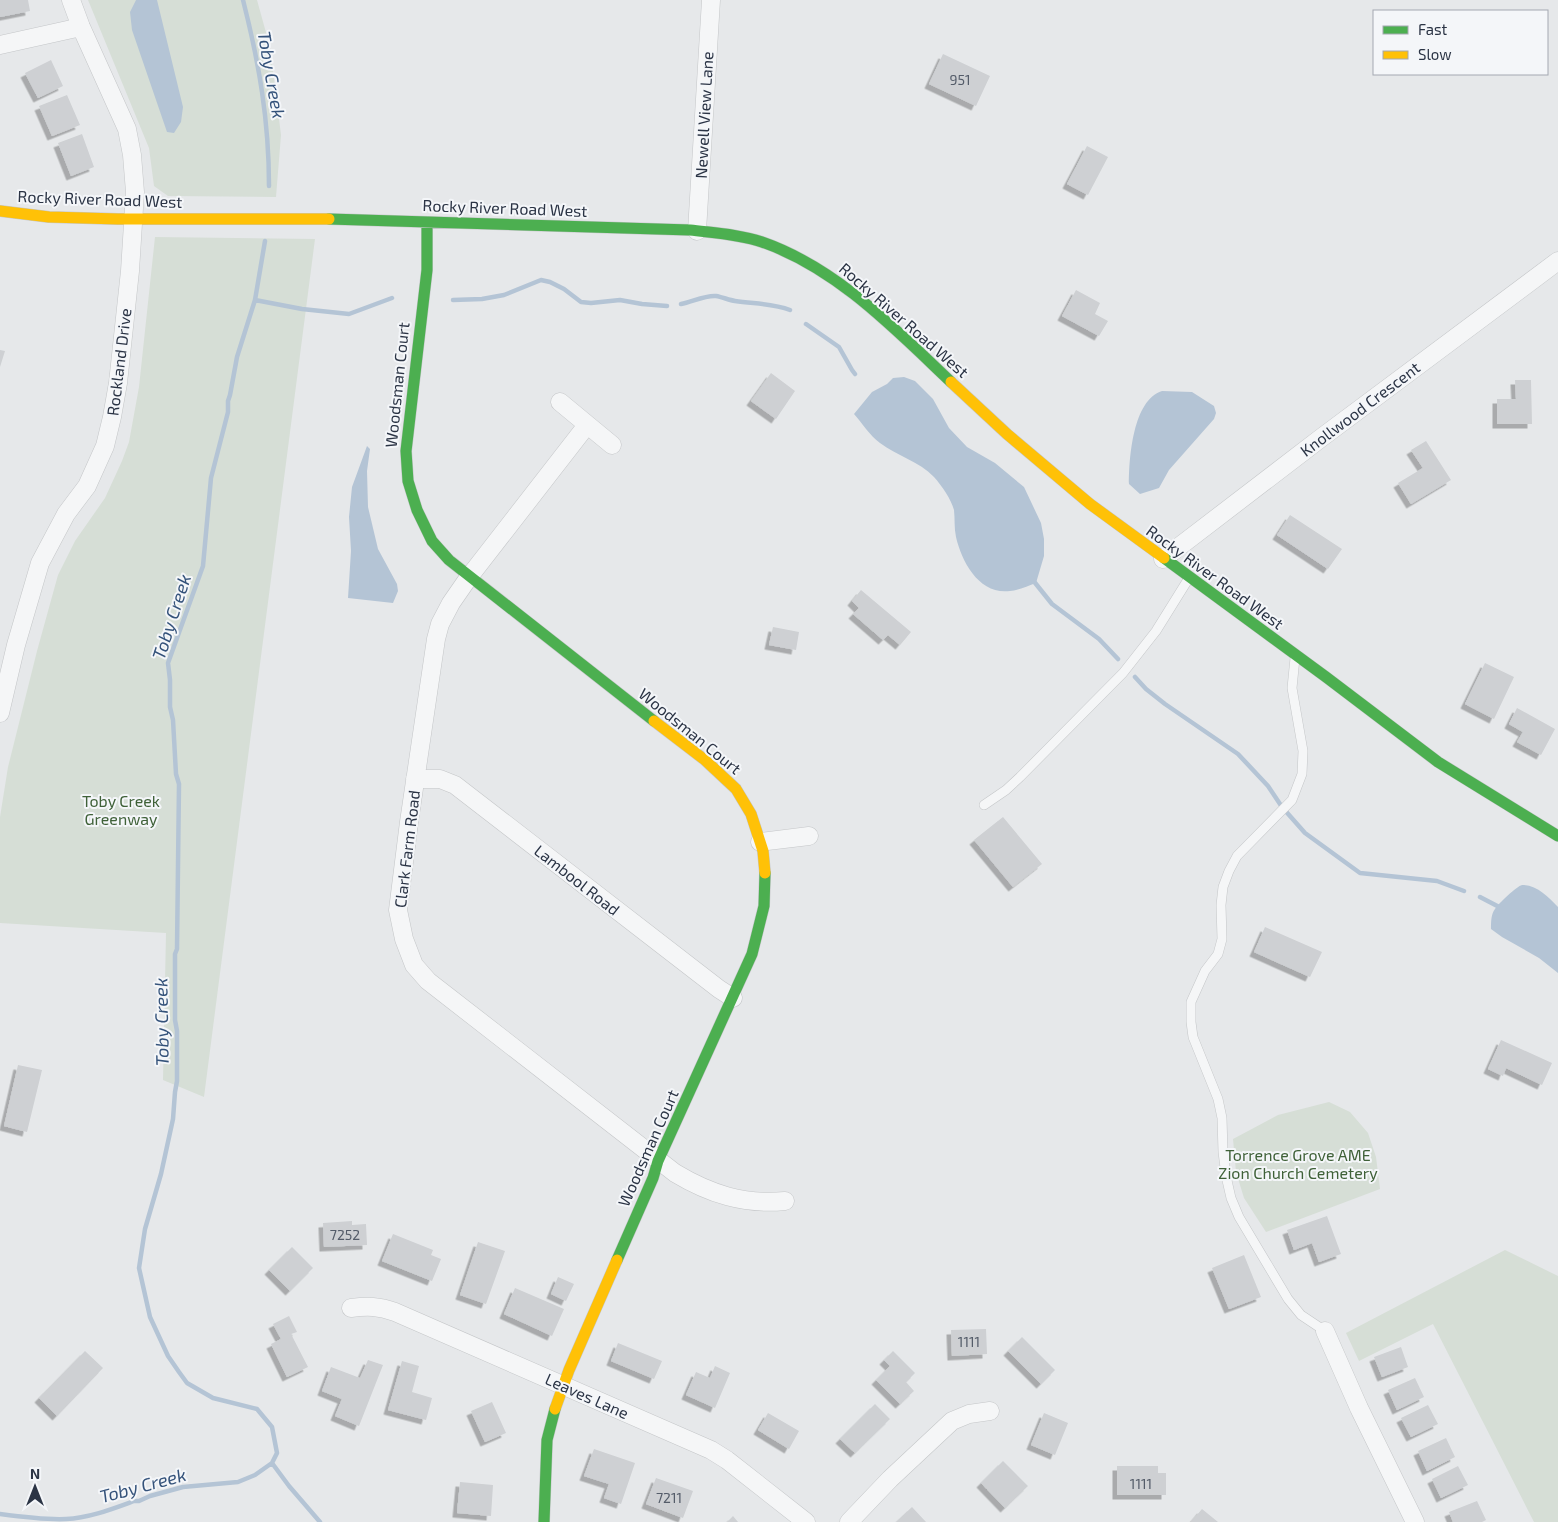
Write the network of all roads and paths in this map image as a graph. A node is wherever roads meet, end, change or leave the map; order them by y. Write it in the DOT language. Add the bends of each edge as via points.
graph roads {
  1 [pos="71,0"];
  2 [pos="711,0"];
  3 [pos="81,27"];
  4 [pos="0,45"];
  5 [pos="0,211"];
  6 [pos="133,219"];
  7 [pos="428,222"];
  8 [pos="697,231"];
  9 [pos="1558,261"];
  10 [pos="560,402"];
  11 [pos="587,425"];
  12 [pos="612,445"];
  13 [pos="1163,559"];
  14 [pos="469,577"];
  15 [pos="1189,578"];
  16 [pos="1296,655"];
  17 [pos="0,713"];
  18 [pos="415,779"];
  19 [pos="984,805"];
  20 [pos="809,836"];
  21 [pos="1558,836"];
  22 [pos="760,842"];
  23 [pos="733,998"];
  24 [pos="658,1161"];
  25 [pos="785,1201"];
  26 [pos="351,1308"];
  27 [pos="1325,1331"];
  28 [pos="563,1386"];
  29 [pos="990,1411"];
  30 [pos="544,1522"];
  31 [pos="806,1522"];
  32 [pos="849,1522"];
  33 [pos="1415,1522"];
  1 -- 3 [label="street, Rockland Drive"];
  2 -- 8 [label="street, Newell View Lane"];
  3 -- 4 [label="street"];
  3 -- 6 [label="street, Rockland Drive" via="127,129 132,155"];
  5 -- 6 [label="street, Rocky River Road West" via="49,217"];
  6 -- 7 [label="street, Rocky River Road West" via="308,218"];
  6 -- 17 [label="street, Rockland Drive" via="118,383 105,446 87,486 61,522 40,562"];
  7 -- 8 [label="street, Rocky River Road West"];
  7 -- 14 [label="street, Woodsman Court" via="427,270 407,426 408,481 417,510 432,540"];
  8 -- 13 [label="street, Rocky River Road West" via="736,235 762,242 806,261 828,275 895,329 1043,466"];
  9 -- 13 [label="street, Knollwood Crescent"];
  10 -- 11 [label="street"];
  11 -- 12 [label="street"];
  11 -- 14 [label="street, Clark Farm Road"];
  13 -- 15 [label="street, Rocky River Road West"];
  14 -- 18 [label="street, Clark Farm Road" via="440,624"];
  14 -- 22 [label="street, Woodsman Court" via="705,760 736,790 751,814"];
  15 -- 16 [label="street, Rocky River Road West"];
  15 -- 19 [label="lane" via="1156,631 1122,673 1020,777"];
  16 -- 21 [label="street, Rocky River Road West" via="1438,762"];
  16 -- 27 [label="lane" via="1292,688 1301,732 1302,774 1292,800 1237,856 1229,871 1223,887 1222,940 1218,954 1205,971 1190,1002 1193,1037 1218,1099 1226,1176 1238,1217 1288,1299 1301,1315"];
  18 -- 23 [label="street, Lambool Road" via="440,779 455,786"];
  18 -- 24 [label="street, Clark Farm Road" via="398,910 414,966 428,981"];
  20 -- 22 [label="street"];
  22 -- 23 [label="street, Woodsman Court" via="766,881 764,906 752,954"];
  23 -- 24 [label="street, Woodsman Court"];
  24 -- 25 [label="street, Clark Farm Road" via="693,1184 721,1196"];
  24 -- 28 [label="street, Woodsman Court"];
  26 -- 28 [label="street, Leaves Lane" via="389,1309"];
  27 -- 33 [label="street"];
  28 -- 30 [label="street, Woodsman Court" via="547,1440"];
  28 -- 31 [label="street, Leaves Lane" via="710,1450"];
  29 -- 32 [label="street" via="952,1421"];
}
